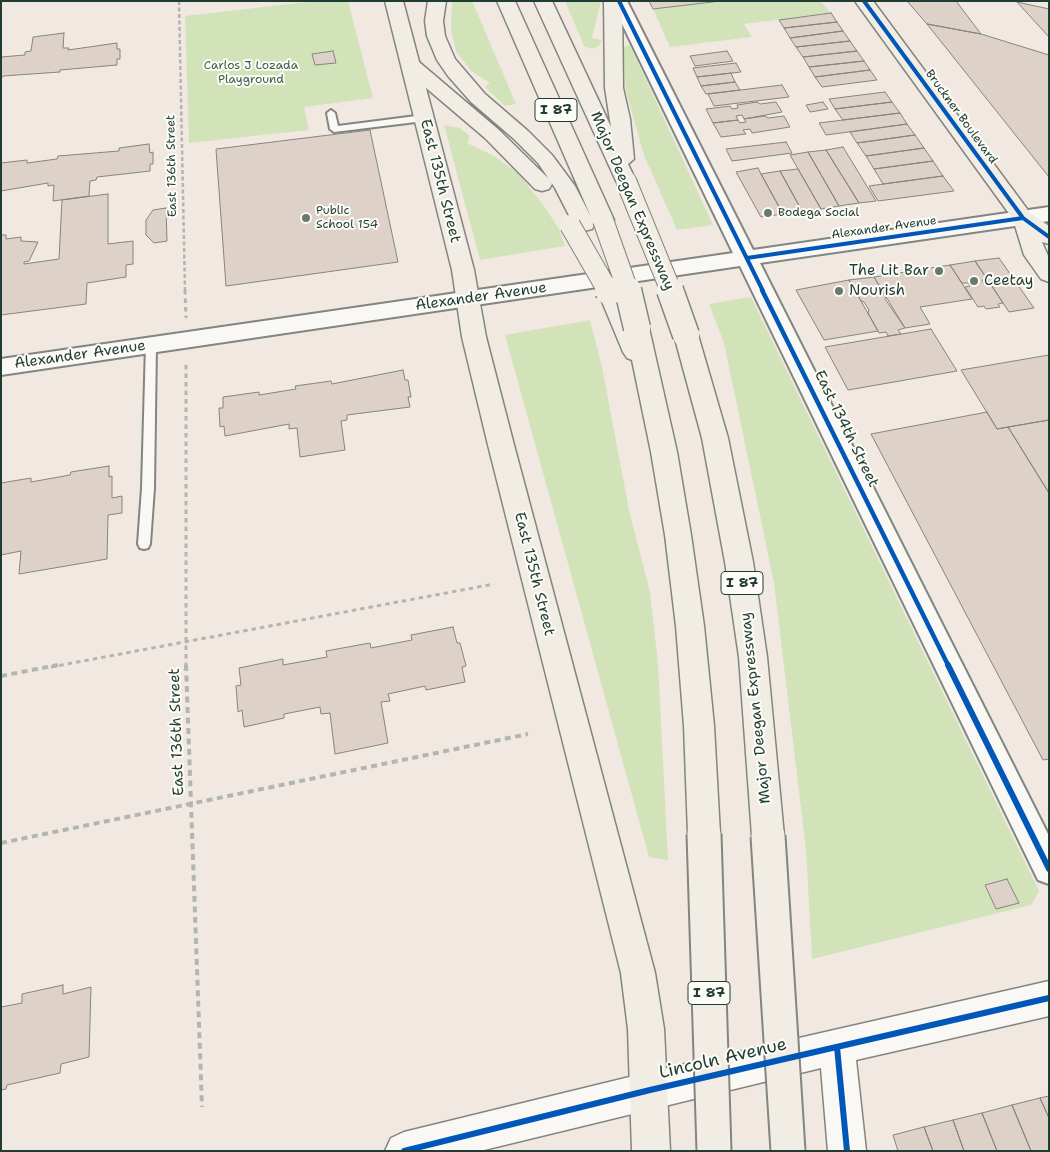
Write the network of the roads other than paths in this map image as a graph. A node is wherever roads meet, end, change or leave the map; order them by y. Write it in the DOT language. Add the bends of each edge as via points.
graph roads {
  1 [pos="394,1"];
  2 [pos="437,1"];
  3 [pos="506,1"];
  4 [pos="543,1"];
  5 [pos="613,1"];
  6 [pos="619,1"];
  7 [pos="864,1"];
  8 [pos="412,66"];
  9 [pos="331,113"];
  10 [pos="424,118"];
  11 [pos="626,181"];
  12 [pos="1049,214"];
  13 [pos="1023,218"];
  14 [pos="586,223"];
  15 [pos="1049,237"];
  16 [pos="747,258"];
  17 [pos="1049,274"];
  18 [pos="468,299"];
  19 [pos="631,329"];
  20 [pos="152,344"];
  21 [pos="1,366"];
  22 [pos="144,544"];
  23 [pos="1049,869"];
  24 [pos="1049,998"];
  25 [pos="837,1047"];
  26 [pos="650,1090"];
  27 [pos="404,1151"];
  28 [pos="651,1151"];
  29 [pos="714,1151"];
  30 [pos="788,1151"];
  31 [pos="847,1151"];
  1 -- 8 [label="main road, East 135th Street"];
  2 -- 14 [label="main road" via="436,36 450,66 478,98 545,159"];
  3 -- 14 [label="main road, I 87"];
  4 -- 11 [label="main road, Major Deegan Expressway / I 87"];
  5 -- 11 [label="main road" via="614,88"];
  6 -- 16 [label="street, East 134th Street"];
  7 -- 13 [label="main road, Bruckner Boulevard"];
  8 -- 10 [label="main road, East 135th Street"];
  8 -- 14 [label="main road" via="492,134 556,200"];
  9 -- 10 [label="lane" via="334,129"];
  10 -- 18 [label="main road, East 135th Street"];
  11 -- 30 [label="main road, Major Deegan Expressway / I 87, bridge" via="665,274 686,335 715,438 739,562 753,657 768,836"];
  12 -- 13 [label="street, Alexander Avenue"];
  13 -- 15 [label="main road, Bruckner Boulevard"];
  13 -- 16 [label="street, Alexander Avenue"];
  13 -- 17 [label="main road, Bruckner Boulevard" via="1035,255"];
  14 -- 19 [label="main road, bridge" via="609,292"];
  14 -- 19 [label="main road, I 87, bridge" via="627,287"];
  16 -- 18 [label="street, Alexander Avenue"];
  16 -- 23 [label="street, East 134th Street"];
  18 -- 20 [label="street, Alexander Avenue"];
  18 -- 26 [label="main road, East 135th Street" via="474,337 510,481 638,973"];
  19 -- 29 [label="main road, I 87, bridge" via="664,452 687,608 704,834"];
  20 -- 21 [label="street, Alexander Avenue"];
  20 -- 22 [label="lane"];
  24 -- 25 [label="main road, Lincoln Avenue"];
  25 -- 26 [label="main road, Lincoln Avenue"];
  25 -- 31 [label="main road"];
  26 -- 27 [label="main road, Lincoln Avenue"];
  26 -- 28 [label="main road, East 135th Street"];
}
